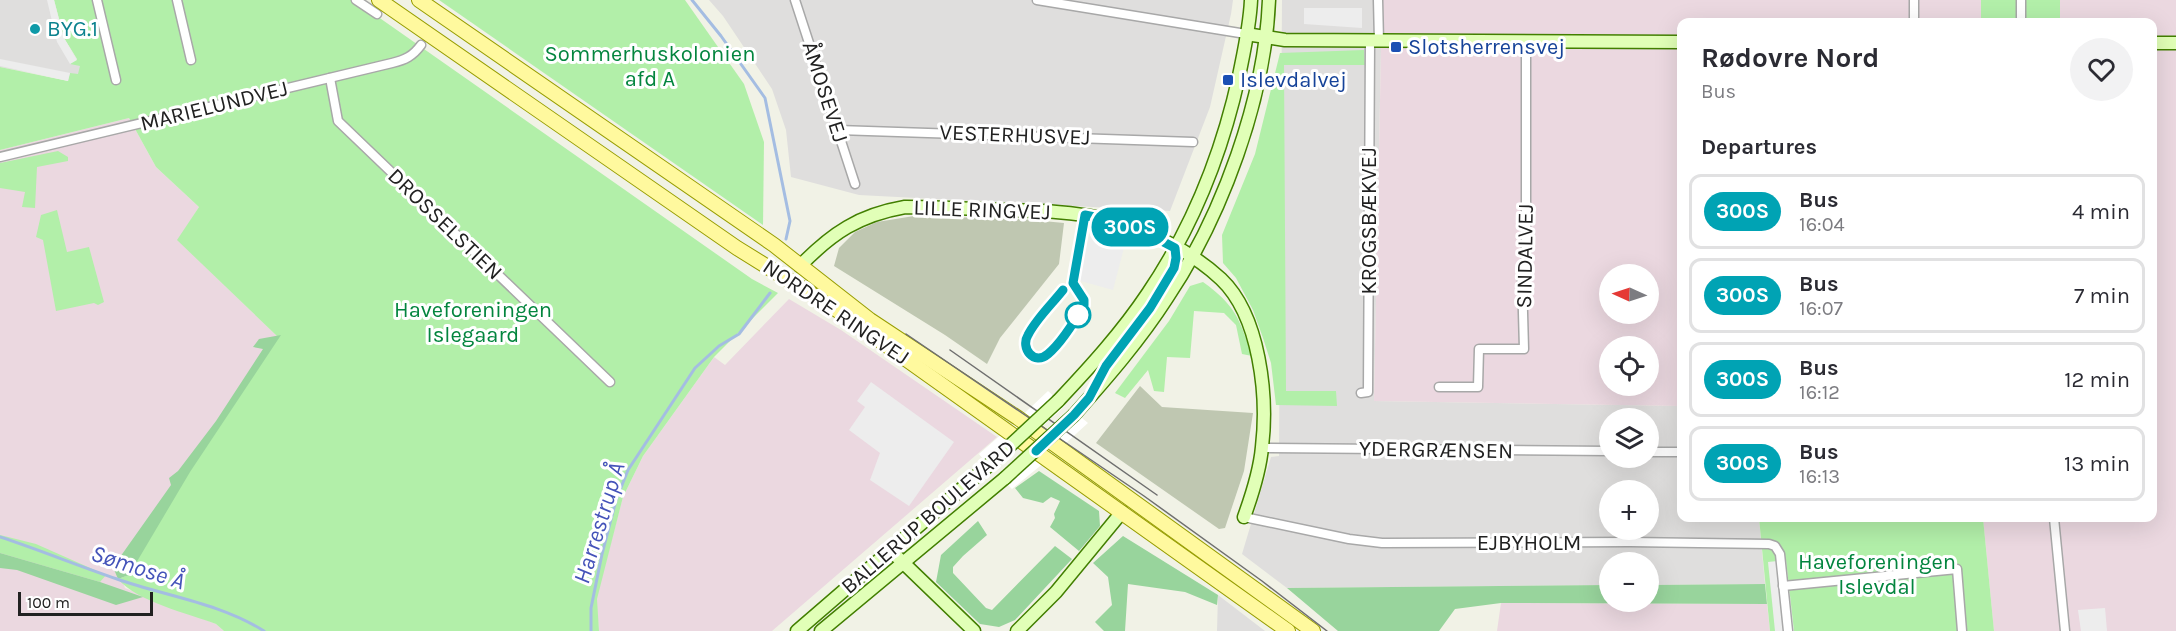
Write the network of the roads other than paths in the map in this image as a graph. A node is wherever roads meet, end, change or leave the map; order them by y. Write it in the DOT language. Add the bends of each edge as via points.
graph roads {
  1 [pos="97,0"];
  2 [pos="177,0"];
  3 [pos="357,0"];
  4 [pos="419,0"];
  5 [pos="795,0"];
  6 [pos="1037,0"];
  7 [pos="1251,0"];
  8 [pos="1269,0"];
  9 [pos="1378,0"];
  10 [pos="1914,0"];
  11 [pos="2021,0"];
  12 [pos="378,7"];
  13 [pos="1914,18"];
  14 [pos="2021,18"];
  15 [pos="1246,34"];
  16 [pos="1266,38"];
  17 [pos="1375,42"];
  18 [pos="1526,42"];
  19 [pos="1677,42"];
  20 [pos="2176,43"];
  21 [pos="2157,44"];
  22 [pos="422,45"];
  23 [pos="191,60"];
  24 [pos="330,78"];
  25 [pos="116,80"];
  26 [pos="838,130"];
  27 [pos="1223,136"];
  28 [pos="1193,142"];
  29 [pos="0,158"];
  30 [pos="855,184"];
  31 [pos="1175,248"];
  32 [pos="1192,257"];
  33 [pos="800,266"];
  34 [pos="610,382"];
  35 [pos="1439,387"];
  36 [pos="1361,393"];
  37 [pos="1089,398"];
  38 [pos="1262,448"];
  39 [pos="1599,451"];
  40 [pos="1659,452"];
  41 [pos="1677,452"];
  42 [pos="1122,512"];
  43 [pos="1244,517"];
  44 [pos="2054,522"];
  45 [pos="890,550"];
  46 [pos="903,563"];
  47 [pos="1783,586"];
  48 [pos="797,631"];
  49 [pos="821,631"];
  50 [pos="974,631"];
  51 [pos="1017,631"];
  52 [pos="1288,631"];
  53 [pos="1313,631"];
  54 [pos="1788,631"];
  55 [pos="1962,631"];
  56 [pos="2065,631"];
  1 -- 25 [label="street"];
  2 -- 23 [label="street"];
  3 -- 12 [label="street"];
  4 -- 33 [label="main road, NORDRE RINGVEJ"];
  5 -- 26 [label="street, ÅMOSEVEJ"];
  6 -- 15 [label="street"];
  7 -- 15 [label="street"];
  8 -- 16 [label="street"];
  9 -- 17 [label="street"];
  10 -- 13 [label="street"];
  11 -- 14 [label="street"];
  12 -- 42 [label="main road, NORDRE RINGVEJ" via="737,248 837,310"];
  15 -- 16 [label="street"];
  15 -- 27 [label="street"];
  16 -- 17 [label="street"];
  16 -- 32 [label="street" via="1264,58 1235,158"];
  17 -- 18 [label="street"];
  17 -- 36 [label="street, KROGSBÆKVEJ" via="1368,392"];
  18 -- 19 [label="street"];
  18 -- 35 [label="street, SINDALVEJ" via="1524,349 1479,349 1478,387"];
  20 -- 21 [label="street"];
  22 -- 24 [label="street, MARIELUNDVEJ" via="404,60"];
  24 -- 29 [label="street, MARIELUNDVEJ"];
  24 -- 34 [label="street, DROSSELSTIEN" via="338,121"];
  26 -- 28 [label="street, VESTERHUSVEJ"];
  26 -- 30 [label="street, ÅMOSEVEJ"];
  27 -- 31 [label="street"];
  27 -- 32 [label="street" via="1218,169 1190,236"];
  31 -- 32 [label="street"];
  31 -- 33 [label="street, LILLE RINGVEJ" via="1123,224 1079,214 905,207 845,227"];
  31 -- 37 [label="street" via="1171,274 1106,366"];
  31 -- 45 [label="street, BALLERUP BOULEVARD, bridge" via="1149,293 1119,333 1058,401"];
  32 -- 37 [label="street" via="1168,298"];
  32 -- 38 [label="street" via="1222,280 1249,324 1263,391"];
  33 -- 53 [label="main road, NORDRE RINGVEJ" via="870,320 1018,418"];
  37 -- 46 [label="street, BALLERUP BOULEVARD, bridge" via="1005,478"];
  38 -- 39 [label="street, YDERGRÆNSEN"];
  38 -- 43 [label="street"];
  40 -- 41 [label="street"];
  42 -- 51 [label="street" via="1056,592"];
  42 -- 52 [label="main road, NORDRE RINGVEJ"];
  43 -- 47 [label="street, EJBYHOLM" via="1382,543 1769,544 1780,554"];
  44 -- 56 [label="street"];
  45 -- 46 [label="street"];
  45 -- 48 [label="street, BALLERUP BOULEVARD"];
  46 -- 49 [label="street, BALLERUP BOULEVARD"];
  46 -- 50 [label="street"];
  47 -- 54 [label="street, EJBYHOLM"];
  47 -- 55 [label="street" via="1957,568"];
}
